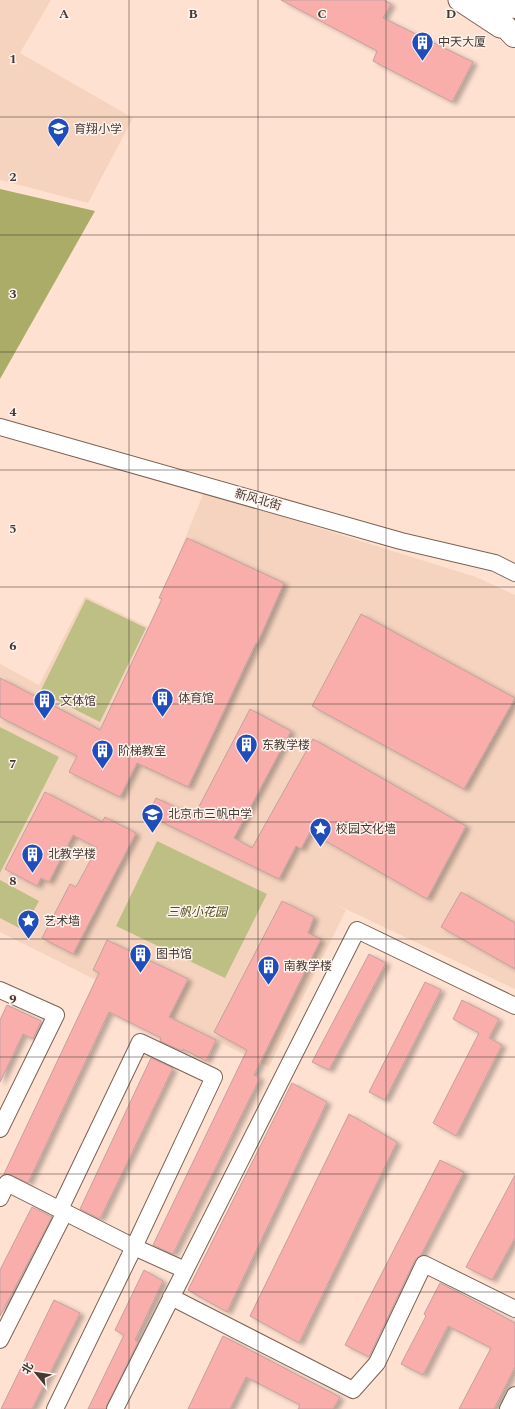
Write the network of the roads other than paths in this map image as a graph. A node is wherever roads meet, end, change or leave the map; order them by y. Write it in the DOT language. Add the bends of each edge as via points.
graph roads {
  1 [pos="459,0"];
  2 [pos="481,0"];
  3 [pos="504,0"];
  4 [pos="515,8"];
  5 [pos="515,36"];
  6 [pos="0,427"];
  7 [pos="515,573"];
  8 [pos="0,990"];
  9 [pos="515,1006"];
  10 [pos="0,1129"];
  11 [pos="4,1181"];
  12 [pos="0,1198"];
  13 [pos="62,1210"];
  14 [pos="134,1247"];
  15 [pos="185,1270"];
  16 [pos="171,1297"];
  17 [pos="515,1309"];
  18 [pos="0,1340"];
  19 [pos="515,1395"];
  20 [pos="55,1409"];
  21 [pos="115,1409"];
  22 [pos="508,1409"];
  1 -- 5 [label="main road"];
  2 -- 5 [label="highway"];
  3 -- 4 [label="highway"];
  6 -- 7 [label="street, 新风北街" via="401,541 495,563"];
  8 -- 10 [label="street" via="56,1015"];
  9 -- 15 [label="street" via="357,930"];
  11 -- 12 [label="street"];
  11 -- 13 [label="street"];
  13 -- 14 [label="street"];
  13 -- 14 [label="street" via="140,1042 214,1077"];
  13 -- 18 [label="street"];
  14 -- 15 [label="street"];
  14 -- 20 [label="street"];
  15 -- 16 [label="street"];
  16 -- 17 [label="street" via="353,1390 377,1363 424,1264"];
  16 -- 21 [label="street"];
  19 -- 22 [label="street"];
}
